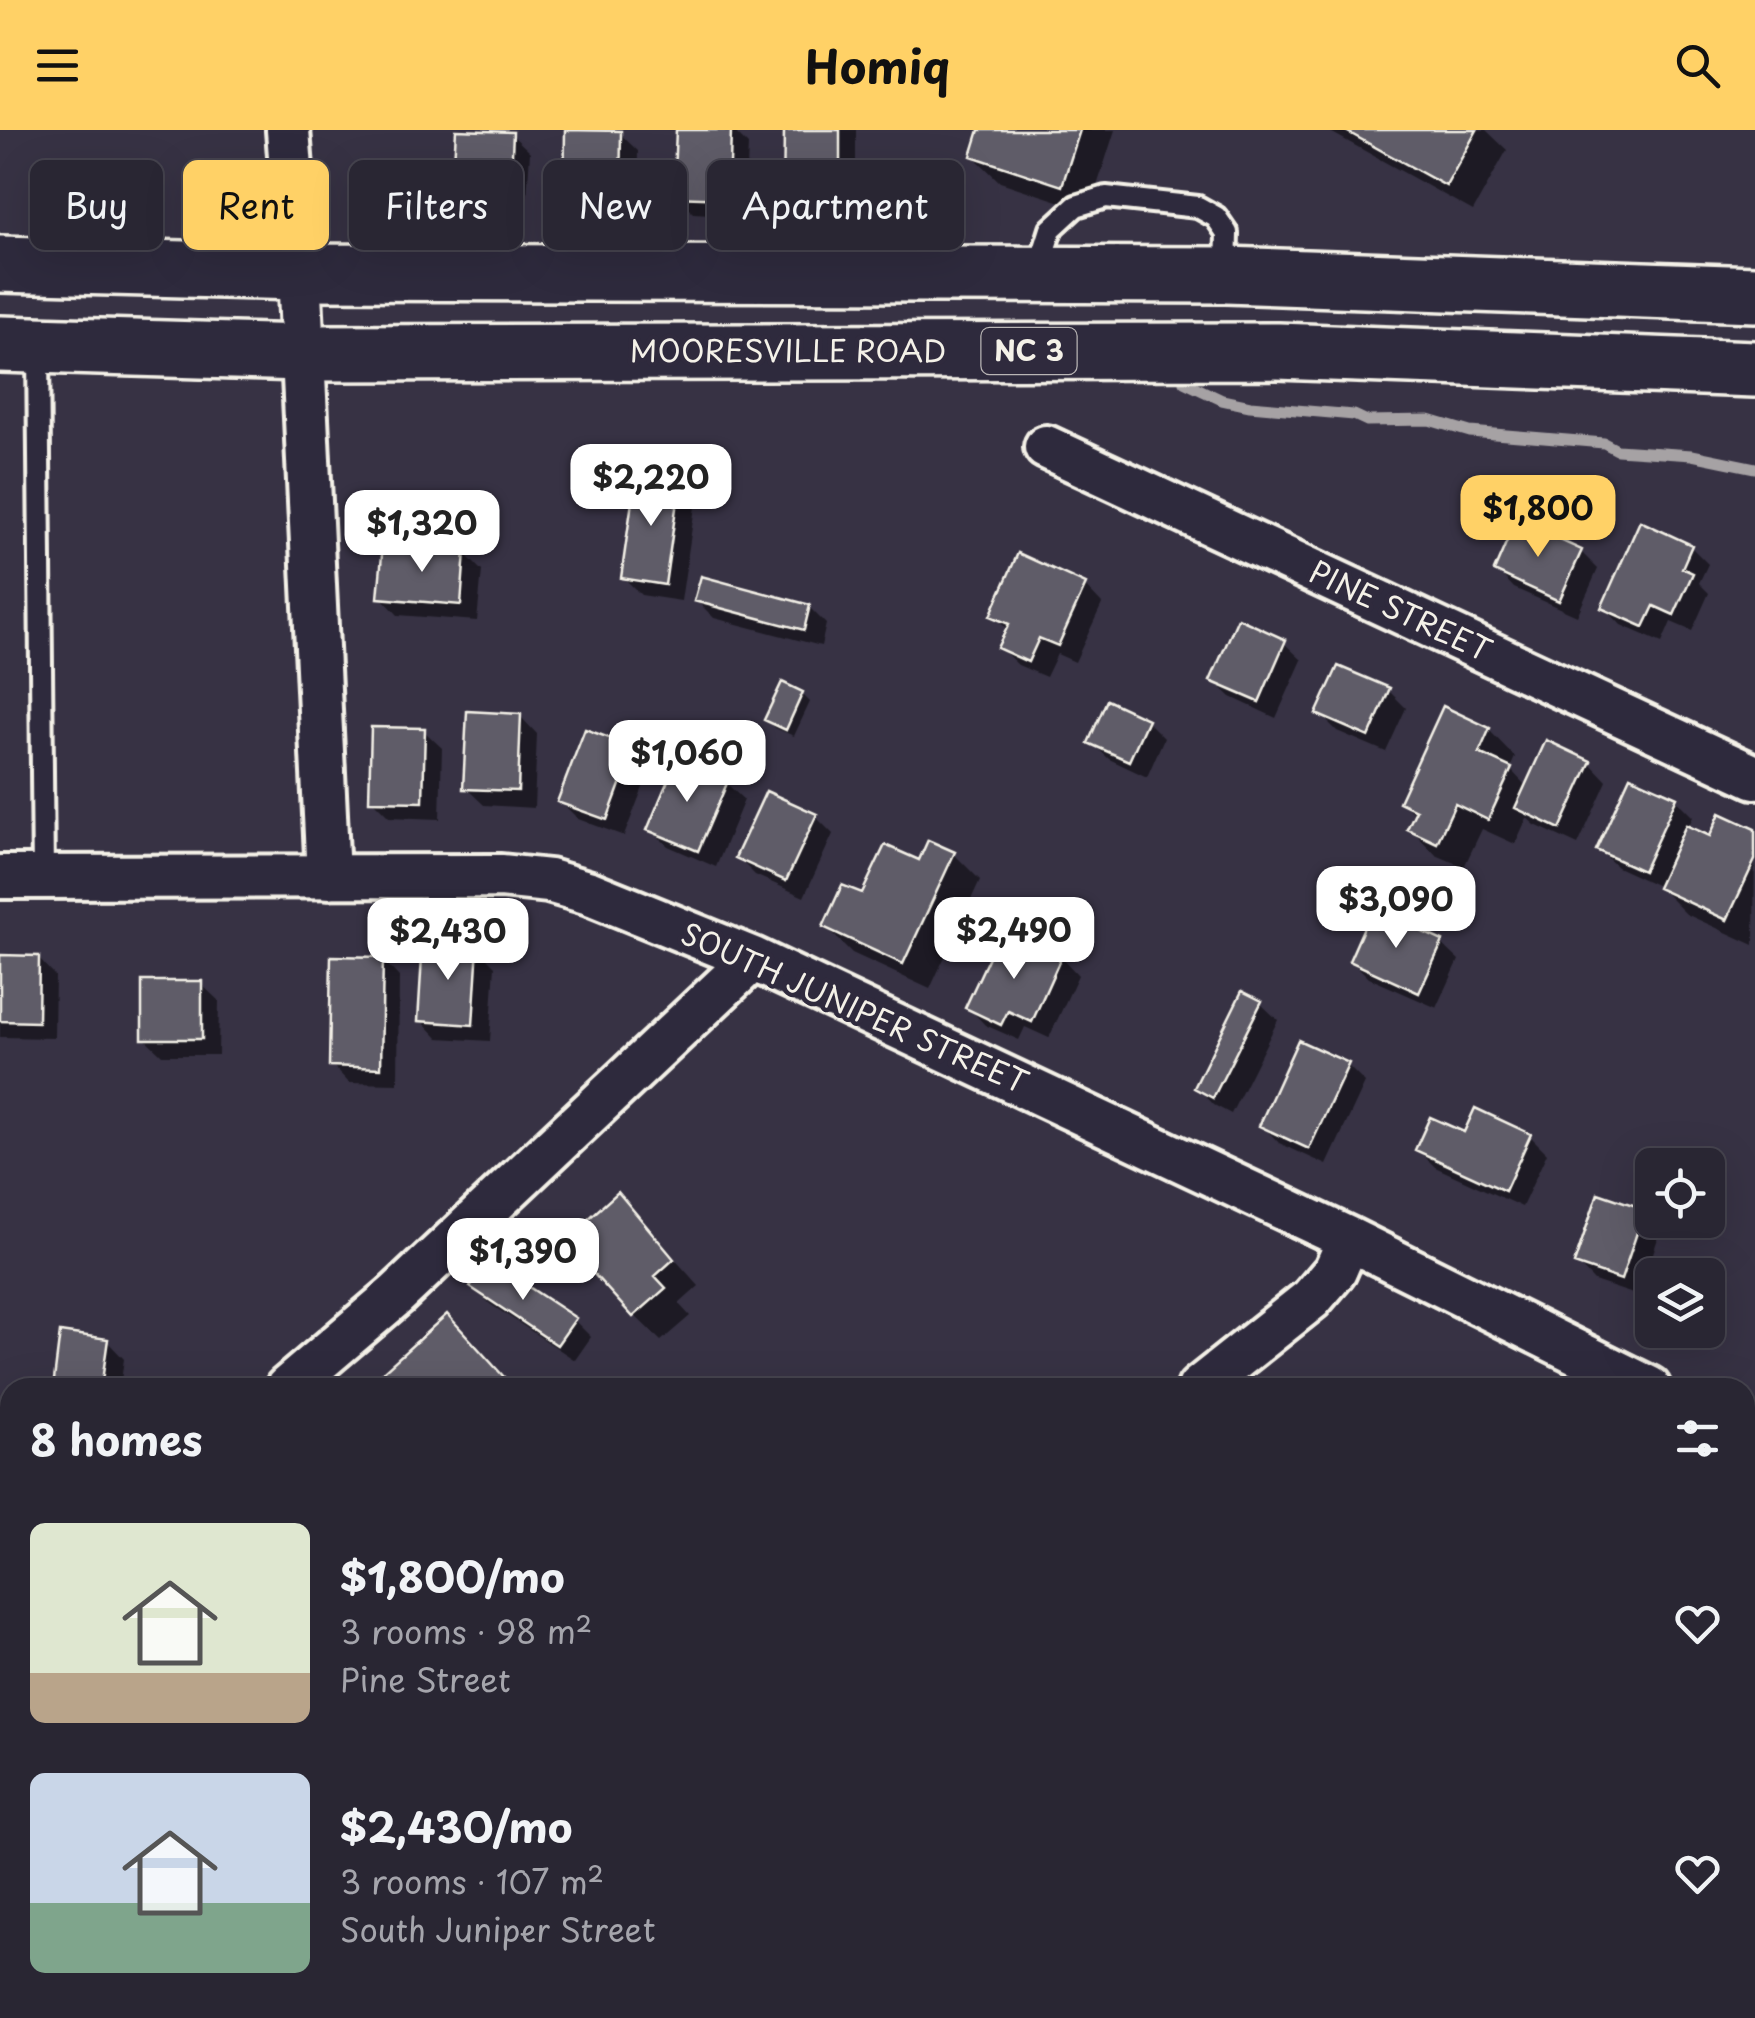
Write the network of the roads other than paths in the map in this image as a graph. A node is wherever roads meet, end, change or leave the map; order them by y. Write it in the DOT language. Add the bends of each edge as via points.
graph roads {
  1 [pos="288,130"];
  2 [pos="0,264"];
  3 [pos="299,272"];
  4 [pos="1037,274"];
  5 [pos="1226,275"];
  6 [pos="1755,294"];
  7 [pos="19,345"];
  8 [pos="303,353"];
  9 [pos="1755,369"];
  10 [pos="1046,447"];
  11 [pos="1755,777"];
  12 [pos="0,876"];
  13 [pos="43,877"];
  14 [pos="328,877"];
  15 [pos="753,959"];
  16 [pos="1348,1239"];
  17 [pos="300,1378"];
  18 [pos="1212,1378"];
  19 [pos="1628,1378"];
  1 -- 3 [label="street"];
  2 -- 3 [label="main road"];
  3 -- 4 [label="main road"];
  3 -- 8 [label="street"];
  4 -- 5 [label="main road"];
  4 -- 5 [label="lane" via="1051,229 1076,206 1106,197 1198,207 1216,217 1227,233"];
  5 -- 6 [label="main road"];
  7 -- 8 [label="main road, MOORESVILLE ROAD"];
  7 -- 13 [label="lane"];
  8 -- 9 [label="main road, MOORESVILLE ROAD / NC 3" via="1278,350"];
  8 -- 14 [label="street"];
  10 -- 11 [label="street, PINE STREET"];
  12 -- 13 [label="street, SOUTH JUNIPER STREET"];
  13 -- 14 [label="street, SOUTH JUNIPER STREET"];
  14 -- 15 [label="street, SOUTH JUNIPER STREET" via="549,881"];
  15 -- 16 [label="street, SOUTH JUNIPER STREET"];
  15 -- 17 [label="street"];
  16 -- 18 [label="street" via="1335,1271 1311,1299"];
  16 -- 19 [label="street, SOUTH JUNIPER STREET"];
}
